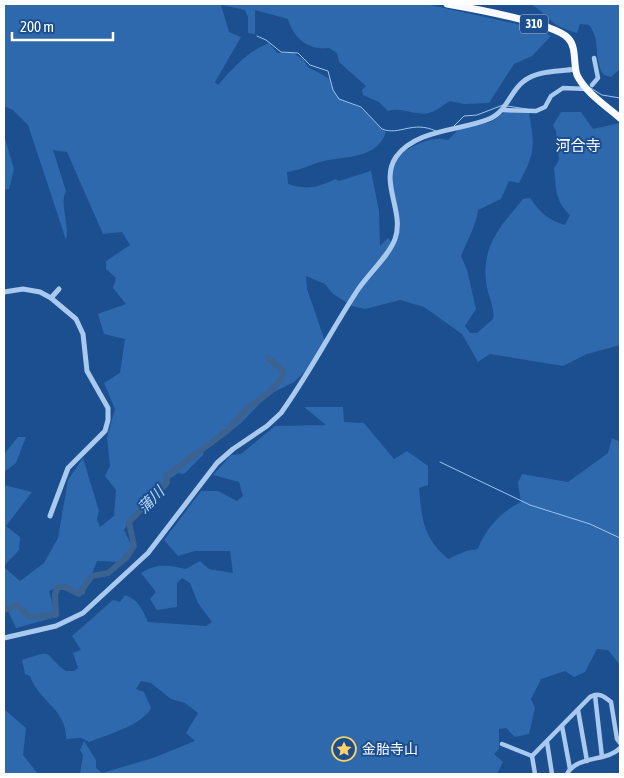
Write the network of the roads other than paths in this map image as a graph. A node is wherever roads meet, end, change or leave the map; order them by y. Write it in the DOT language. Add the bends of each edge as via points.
graph roads {
  1 [pos="447,4"];
  2 [pos="594,58"];
  3 [pos="575,69"];
  4 [pos="600,86"];
  5 [pos="588,87"];
  6 [pos="505,107"];
  7 [pos="620,118"];
  8 [pos="59,289"];
  9 [pos="4,292"];
  10 [pos="51,298"];
  11 [pos="50,516"];
  12 [pos="4,638"];
  13 [pos="595,695"];
  14 [pos="578,710"];
  15 [pos="562,726"];
  16 [pos="547,742"];
  17 [pos="620,743"];
  18 [pos="502,744"];
  19 [pos="620,748"];
  20 [pos="532,756"];
  21 [pos="602,757"];
  22 [pos="587,761"];
  23 [pos="569,772"];
  24 [pos="535,774"];
  25 [pos="552,774"];
  1 -- 3 [label="highway, 310" via="544,26 564,35 572,44"];
  2 -- 5 [label="street" via="598,78"];
  3 -- 5 [label="highway, 310"];
  3 -- 6 [label="street" via="529,78 518,87"];
  4 -- 5 [label="street"];
  5 -- 6 [label="street" via="563,88 551,96 543,108 533,112"];
  5 -- 7 [label="highway, 310"];
  6 -- 12 [label="street" via="488,120 433,134 407,146 395,160 390,176 398,221 394,242 356,292 281,413 217,463 148,553 82,613 56,626"];
  8 -- 10 [label="street"];
  9 -- 10 [label="street" via="28,289"];
  10 -- 11 [label="street" via="80,325 85,366 106,403 109,416 102,434 65,472"];
  13 -- 14 [label="street"];
  13 -- 17 [label="street" via="600,694 611,702"];
  13 -- 21 [label="street"];
  14 -- 15 [label="street"];
  14 -- 22 [label="street"];
  15 -- 16 [label="street"];
  15 -- 23 [label="street"];
  16 -- 20 [label="street"];
  16 -- 25 [label="street"];
  18 -- 20 [label="street"];
  19 -- 21 [label="street" via="610,756"];
  20 -- 24 [label="street"];
  21 -- 22 [label="street"];
  22 -- 23 [label="street"];
}
